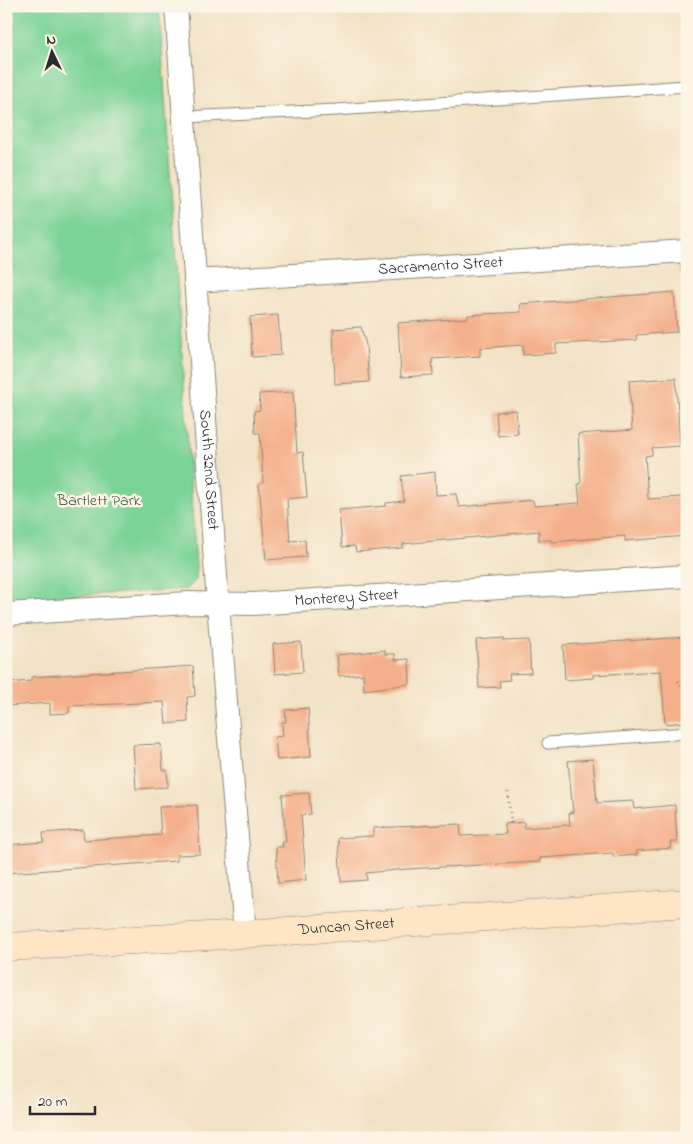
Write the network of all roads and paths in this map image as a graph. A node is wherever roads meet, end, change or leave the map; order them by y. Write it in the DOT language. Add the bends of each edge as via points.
graph roads {
  1 [pos="176,6"];
  2 [pos="687,86"];
  3 [pos="183,117"];
  4 [pos="686,257"];
  5 [pos="195,281"];
  6 [pos="687,576"];
  7 [pos="218,604"];
  8 [pos="6,614"];
  9 [pos="678,681"];
  10 [pos="687,693"];
  11 [pos="687,733"];
  12 [pos="548,743"];
  13 [pos="508,792"];
  14 [pos="511,823"];
  15 [pos="687,904"];
  16 [pos="245,934"];
  17 [pos="6,947"];
  1 -- 3 [label="street, South 32nd Street"];
  2 -- 3 [label="lane"];
  3 -- 5 [label="street, South 32nd Street"];
  4 -- 5 [label="street, Sacramento Street"];
  5 -- 7 [label="street, South 32nd Street"];
  6 -- 7 [label="street, Monterey Street"];
  7 -- 8 [label="street, Monterey Street"];
  7 -- 16 [label="street, South 32nd Street"];
  9 -- 10 [label="path"];
  11 -- 12 [label="lane"];
  13 -- 14 [label="path"];
  15 -- 16 [label="street, Duncan Street"];
  16 -- 17 [label="street, Duncan Street"];
}
